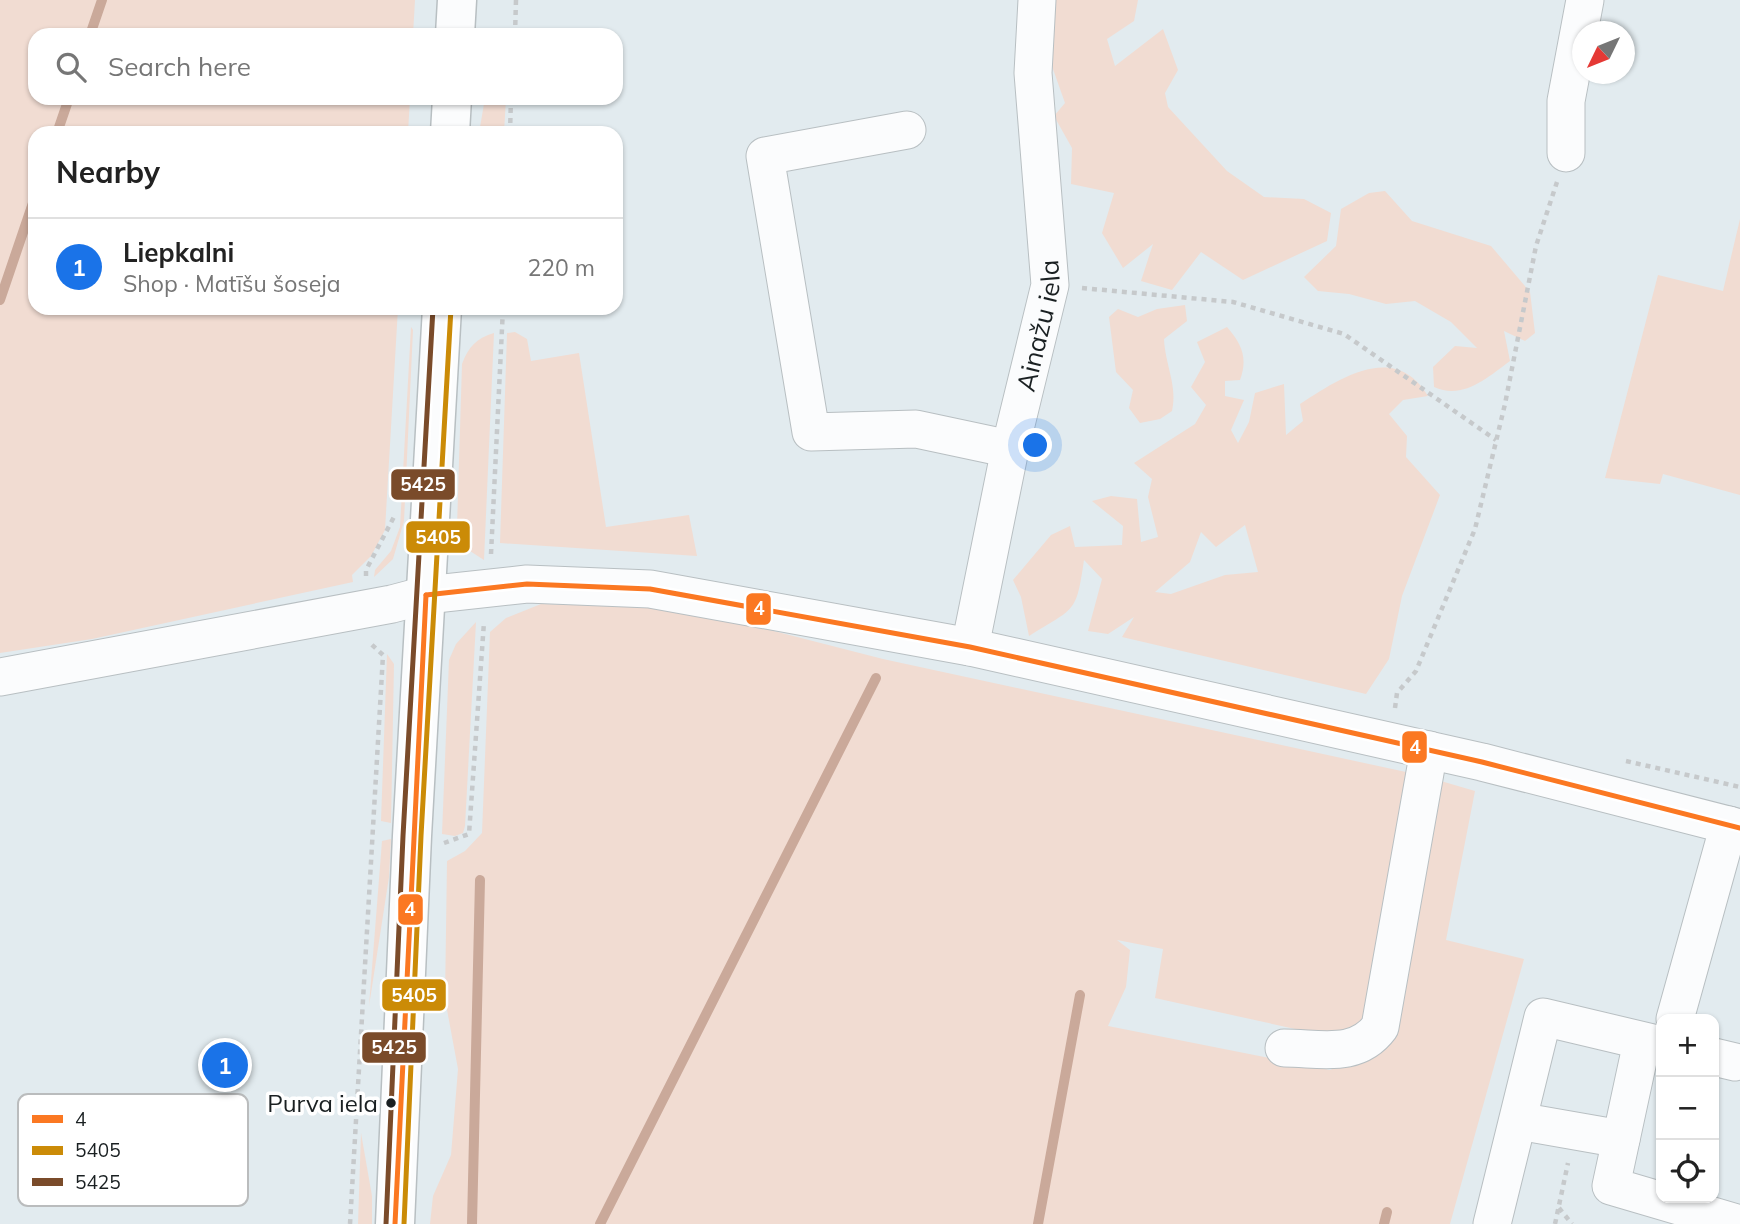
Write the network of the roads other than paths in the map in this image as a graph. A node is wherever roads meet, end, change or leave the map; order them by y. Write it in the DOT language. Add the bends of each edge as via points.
graph roads {
  1 [pos="457,0"];
  2 [pos="1037,0"];
  3 [pos="1585,0"];
  4 [pos="455,28"];
  5 [pos="452,105"];
  6 [pos="450,126"];
  7 [pos="907,131"];
  8 [pos="1566,153"];
  9 [pos="442,315"];
  10 [pos="1010,449"];
  11 [pos="426,595"];
  12 [pos="970,647"];
  13 [pos="0,677"];
  14 [pos="1429,750"];
  15 [pos="1734,826"];
  16 [pos="1677,1014"];
  17 [pos="1651,1043"];
  18 [pos="1284,1048"];
  19 [pos="1518,1121"];
  20 [pos="1621,1139"];
  21 [pos="395,1224"];
  22 [pos="1492,1224"];
  23 [pos="1740,1224"];
  1 -- 4 [label="main road"];
  2 -- 10 [label="street, Ainažu iela" via="1033,73 1050,285"];
  3 -- 8 [label="street" via="1566,101"];
  5 -- 6 [label="main road"];
  7 -- 10 [label="street" via="765,156 811,432 916,429"];
  9 -- 11 [label="main road"];
  10 -- 12 [label="street, Ainažu iela"];
  11 -- 12 [label="street" via="527,584 650,589"];
  11 -- 13 [label="street"];
  11 -- 21 [label="main road"];
  12 -- 14 [label="street"];
  14 -- 15 [label="street"];
  14 -- 18 [label="street" via="1380,1027 1354,1049"];
  15 -- 16 [label="street"];
  17 -- 19 [label="street" via="1543,1017"];
  17 -- 20 [label="street"];
  19 -- 20 [label="street"];
  19 -- 22 [label="street"];
  20 -- 23 [label="street" via="1611,1186"];
}
